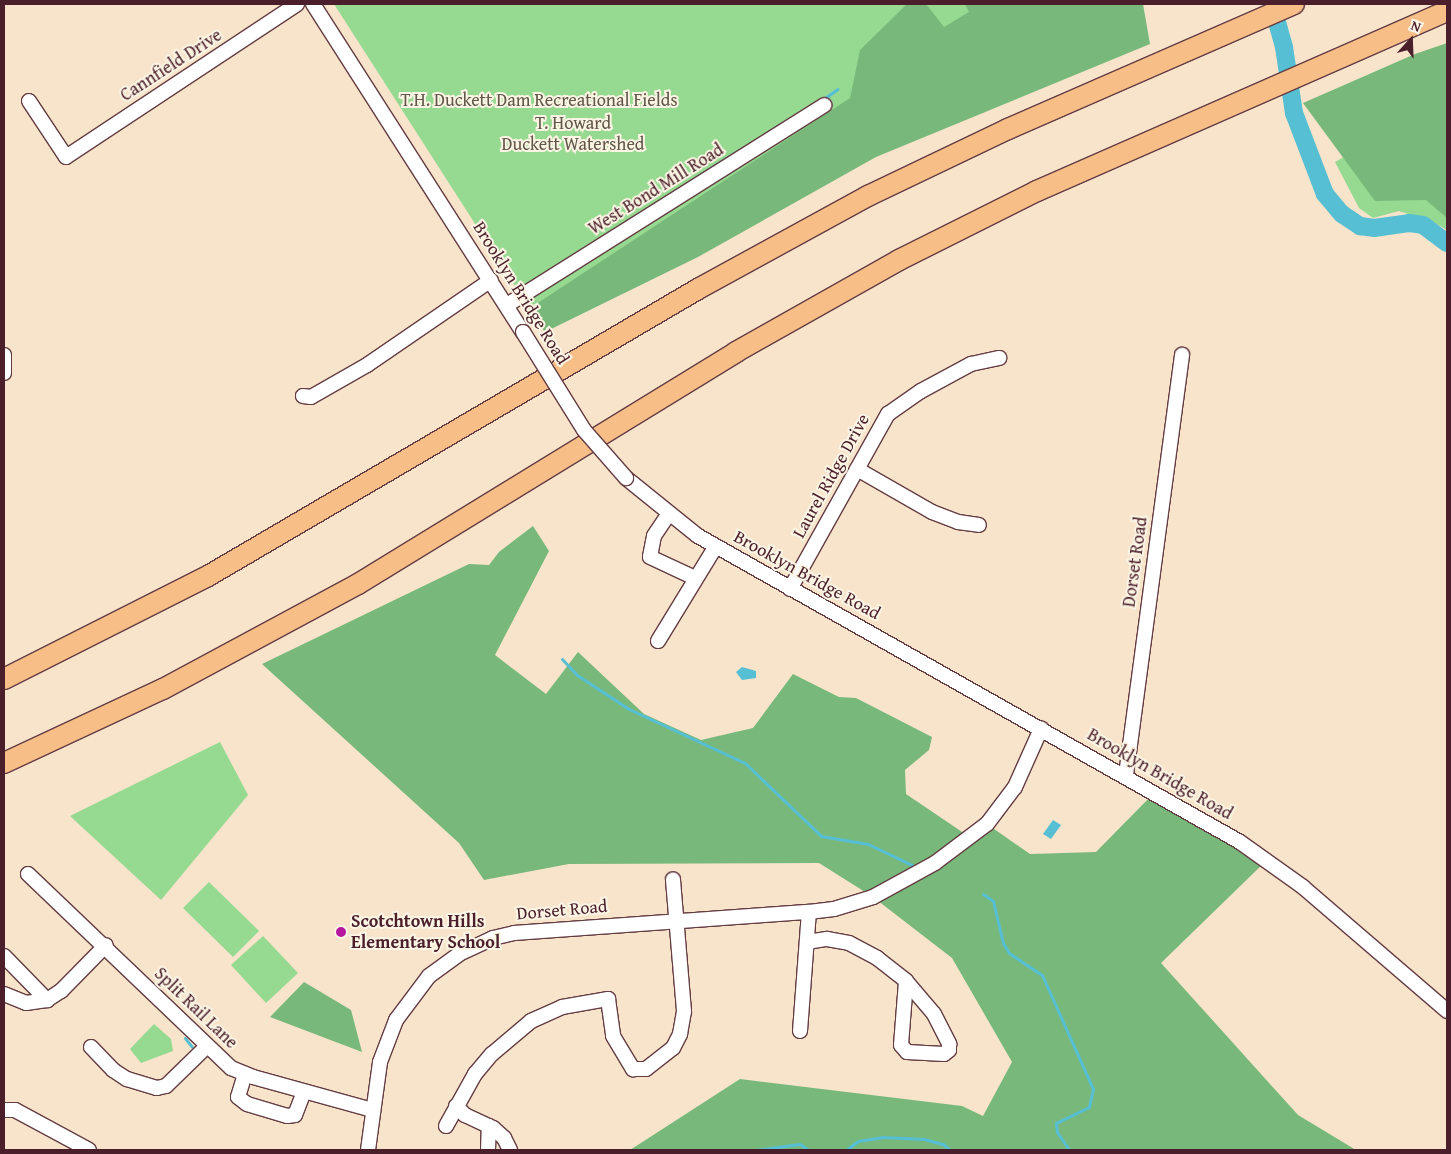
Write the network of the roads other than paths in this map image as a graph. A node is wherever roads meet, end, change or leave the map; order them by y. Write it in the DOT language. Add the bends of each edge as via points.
graph roads {
  1 [pos="297,4"];
  2 [pos="313,4"];
  3 [pos="1294,4"];
  4 [pos="1447,12"];
  5 [pos="29,101"];
  6 [pos="824,105"];
  7 [pos="491,280"];
  8 [pos="507,305"];
  9 [pos="1182,354"];
  10 [pos="4,355"];
  11 [pos="999,358"];
  12 [pos="4,373"];
  13 [pos="303,396"];
  14 [pos="857,468"];
  15 [pos="668,515"];
  16 [pos="979,525"];
  17 [pos="716,546"];
  18 [pos="695,578"];
  19 [pos="790,588"];
  20 [pos="658,640"];
  21 [pos="4,679"];
  22 [pos="1041,729"];
  23 [pos="4,763"];
  24 [pos="1126,776"];
  25 [pos="28,874"];
  26 [pos="673,879"];
  27 [pos="809,912"];
  28 [pos="678,921"];
  29 [pos="807,942"];
  30 [pos="106,945"];
  31 [pos="4,956"];
  32 [pos="906,981"];
  33 [pos="4,994"];
  34 [pos="47,1000"];
  35 [pos="1447,1011"];
  36 [pos="800,1031"];
  37 [pos="91,1047"];
  38 [pos="206,1047"];
  39 [pos="244,1074"];
  40 [pos="304,1092"];
  41 [pos="456,1106"];
  42 [pos="4,1110"];
  43 [pos="372,1110"];
  44 [pos="446,1126"];
  45 [pos="490,1126"];
  46 [pos="89,1150"];
  47 [pos="368,1150"];
  48 [pos="488,1150"];
  49 [pos="510,1150"];
  1 -- 5 [label="street, Cannfield Drive" via="66,157"];
  2 -- 7 [label="street, Brooklyn Bridge Road"];
  3 -- 21 [label="highway" via="933,163 777,244 208,576"];
  4 -- 23 [label="highway" via="1037,191 899,260 736,352 350,589 163,689"];
  6 -- 8 [label="street, West Bond Mill Road"];
  7 -- 8 [label="street, Brooklyn Bridge Road"];
  7 -- 13 [label="street" via="367,365 311,397"];
  8 -- 15 [label="street, Brooklyn Bridge Road, bridge" via="584,430 626,478"];
  9 -- 24 [label="street, Dorset Road"];
  10 -- 12 [label="street"];
  11 -- 14 [label="street, Laurel Ridge Drive" via="971,364 898,406 879,425"];
  14 -- 16 [label="street" via="947,519"];
  14 -- 19 [label="street, Laurel Ridge Drive"];
  15 -- 17 [label="street, Brooklyn Bridge Road"];
  15 -- 18 [label="street" via="654,536 650,557"];
  17 -- 18 [label="street"];
  17 -- 19 [label="street, Brooklyn Bridge Road"];
  18 -- 20 [label="street"];
  19 -- 22 [label="street, Brooklyn Bridge Road"];
  22 -- 24 [label="street, Brooklyn Bridge Road"];
  22 -- 27 [label="street, Dorset Road" via="1015,787 1002,806 971,838 916,876 873,897 834,909"];
  24 -- 35 [label="street, Brooklyn Bridge Road" via="1267,860 1336,914"];
  25 -- 30 [label="street, Split Rail Lane"];
  26 -- 28 [label="street"];
  27 -- 28 [label="street, Dorset Road"];
  27 -- 29 [label="street"];
  28 -- 41 [label="street" via="682,1025 678,1042 658,1061 646,1069 633,1069 613,1036 608,999 583,1001 544,1014 508,1038 475,1074"];
  28 -- 43 [label="street, Dorset Road" via="514,933 493,938 459,954 429,976 396,1020 380,1062"];
  29 -- 32 [label="street" via="827,939 849,942 877,958"];
  29 -- 36 [label="street"];
  30 -- 34 [label="street" via="61,991"];
  30 -- 38 [label="street, Split Rail Lane"];
  31 -- 34 [label="street"];
  32 -- 32 [label="street" via="934,1014 949,1044 949,1050 944,1054 907,1052 901,1045"];
  33 -- 34 [label="street" via="26,1003"];
  37 -- 38 [label="street" via="113,1070 130,1081 157,1088 166,1086"];
  38 -- 39 [label="street, Split Rail Lane"];
  39 -- 40 [label="street, Split Rail Lane"];
  39 -- 40 [label="street" via="238,1097 246,1104 287,1116 296,1115"];
  40 -- 43 [label="street, Split Rail Lane"];
  41 -- 44 [label="street"];
  41 -- 45 [label="street" via="465,1115"];
  42 -- 46 [label="street" via="14,1110"];
  43 -- 47 [label="street, Dorset Road"];
  45 -- 48 [label="street"];
  45 -- 49 [label="street" via="504,1138"];
}
